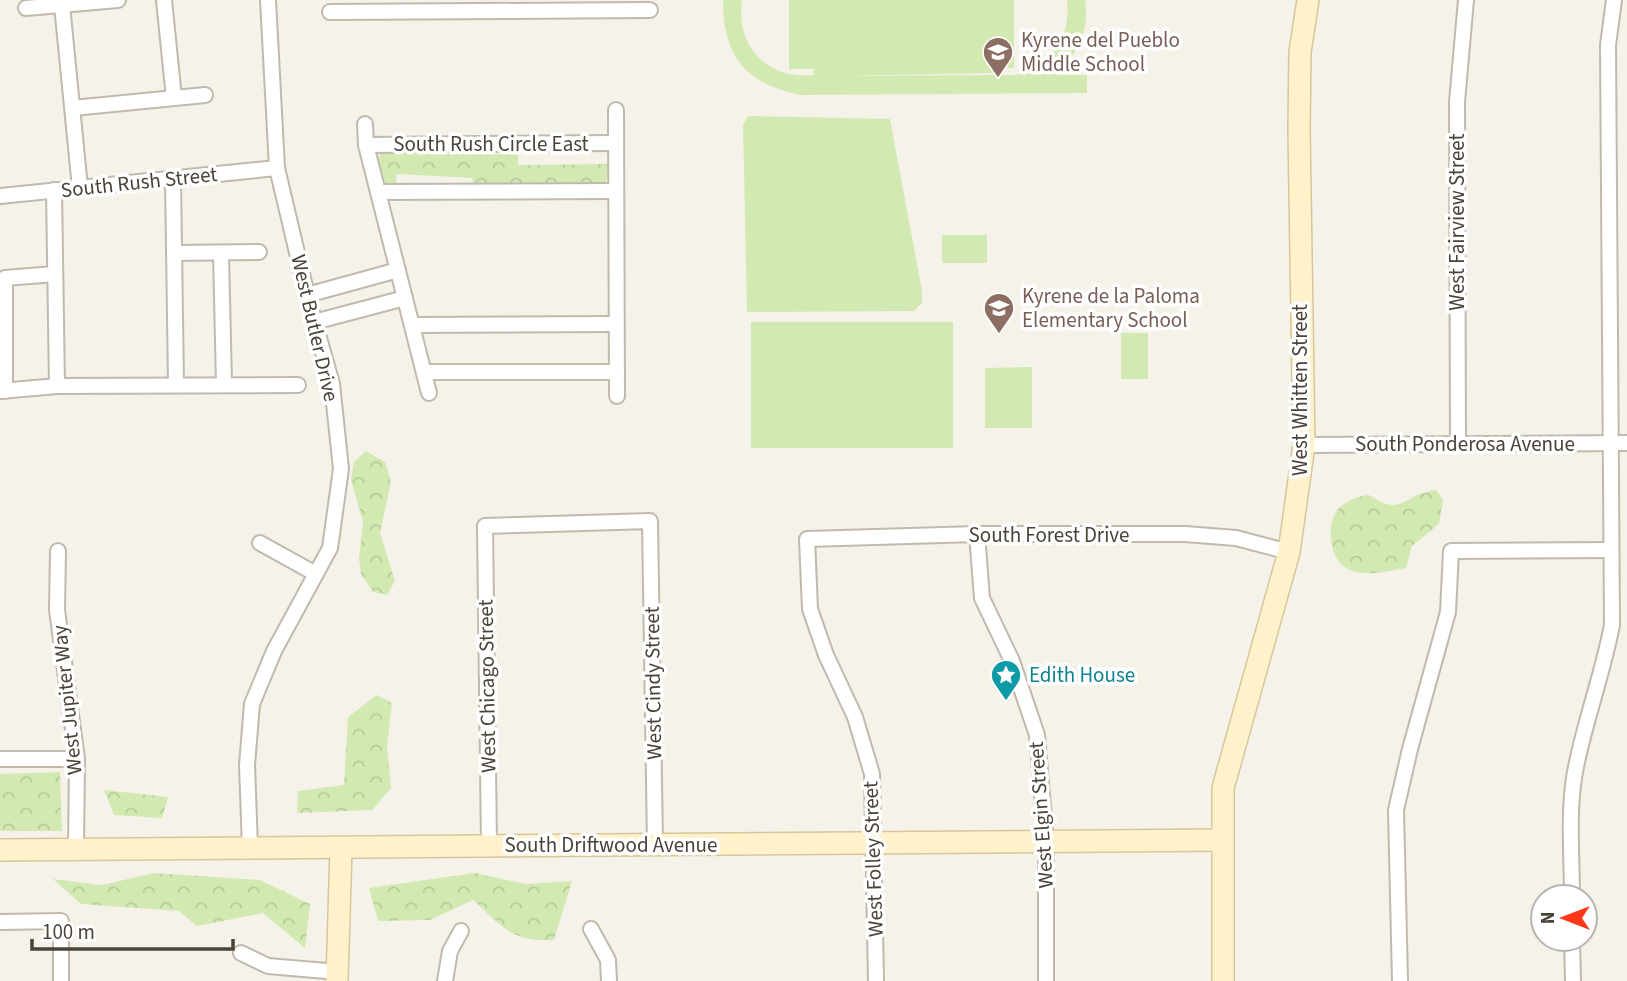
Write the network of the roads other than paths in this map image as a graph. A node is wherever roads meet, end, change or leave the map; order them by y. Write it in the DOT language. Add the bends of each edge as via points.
graph roads {
  1 [pos="118,0"];
  2 [pos="164,0"];
  3 [pos="268,0"];
  4 [pos="1308,0"];
  5 [pos="1466,0"];
  6 [pos="1614,0"];
  7 [pos="62,5"];
  8 [pos="541,5"];
  9 [pos="614,5"];
  10 [pos="364,6"];
  11 [pos="409,6"];
  12 [pos="26,8"];
  13 [pos="650,10"];
  14 [pos="330,12"];
  15 [pos="205,95"];
  16 [pos="174,98"];
  17 [pos="73,108"];
  18 [pos="616,110"];
  19 [pos="365,124"];
  20 [pos="616,143"];
  21 [pos="366,145"];
  22 [pos="277,167"];
  23 [pos="173,178"];
  24 [pos="80,188"];
  25 [pos="54,190"];
  26 [pos="616,191"];
  27 [pos="379,192"];
  28 [pos="0,196"];
  29 [pos="259,252"];
  30 [pos="174,253"];
  31 [pos="221,253"];
  32 [pos="55,274"];
  33 [pos="402,284"];
  34 [pos="307,295"];
  35 [pos="314,322"];
  36 [pos="616,324"];
  37 [pos="412,325"];
  38 [pos="424,372"];
  39 [pos="617,372"];
  40 [pos="223,384"];
  41 [pos="176,385"];
  42 [pos="298,385"];
  43 [pos="57,386"];
  44 [pos="3,391"];
  45 [pos="429,393"];
  46 [pos="617,396"];
  47 [pos="1611,443"];
  48 [pos="1627,443"];
  49 [pos="1458,444"];
  50 [pos="1304,445"];
  51 [pos="485,526"];
  52 [pos="977,534"];
  53 [pos="807,539"];
  54 [pos="260,543"];
  55 [pos="1611,550"];
  56 [pos="58,551"];
  57 [pos="1289,552"];
  58 [pos="316,574"];
  59 [pos="77,759"];
  60 [pos="0,760"];
  61 [pos="1222,840"];
  62 [pos="1046,842"];
  63 [pos="874,843"];
  64 [pos="655,845"];
  65 [pos="489,846"];
  66 [pos="250,848"];
  67 [pos="341,848"];
  68 [pos="0,850"];
  69 [pos="76,850"];
  70 [pos="1572,883"];
  71 [pos="0,922"];
  72 [pos="591,929"];
  73 [pos="461,931"];
  74 [pos="240,953"];
  75 [pos="1573,953"];
  76 [pos="338,977"];
  77 [pos="61,981"];
  78 [pos="445,981"];
  79 [pos="609,981"];
  80 [pos="876,981"];
  81 [pos="1046,981"];
  82 [pos="1223,981"];
  83 [pos="1400,981"];
  84 [pos="1573,981"];
  1 -- 7 [label="street"];
  2 -- 16 [label="street"];
  3 -- 22 [label="street, West Butler Drive"];
  4 -- 50 [label="street, West Whitten Street" via="1300,52 1299,130"];
  5 -- 49 [label="street, West Fairview Street" via="1457,102"];
  6 -- 47 [label="street" via="1608,45"];
  7 -- 12 [label="street"];
  7 -- 17 [label="street"];
  8 -- 9 [label="street"];
  8 -- 11 [label="street" via="475,11"];
  9 -- 13 [label="street"];
  10 -- 11 [label="street"];
  10 -- 14 [label="street"];
  15 -- 16 [label="street"];
  16 -- 17 [label="street"];
  17 -- 24 [label="street"];
  18 -- 20 [label="street, South Rush Circle East"];
  19 -- 21 [label="street, South Rush Circle East"];
  20 -- 21 [label="street, South Rush Circle East"];
  20 -- 26 [label="street, South Rush Circle East"];
  21 -- 27 [label="street, South Rush Circle East"];
  22 -- 23 [label="street, South Rush Street"];
  22 -- 34 [label="street, West Butler Drive"];
  23 -- 24 [label="street, South Rush Street"];
  23 -- 30 [label="street"];
  24 -- 25 [label="street, South Rush Street"];
  25 -- 28 [label="street, South Rush Street"];
  25 -- 32 [label="street"];
  26 -- 27 [label="street"];
  26 -- 36 [label="street, South Rush Circle East"];
  27 -- 33 [label="street, South Rush Circle East"];
  29 -- 31 [label="street"];
  30 -- 31 [label="street"];
  30 -- 41 [label="street"];
  31 -- 40 [label="street"];
  32 -- 43 [label="street"];
  32 -- 44 [label="street" via="5,278"];
  33 -- 34 [label="street"];
  33 -- 35 [label="street"];
  33 -- 37 [label="street, South Rush Circle East"];
  34 -- 35 [label="street, West Butler Drive"];
  35 -- 58 [label="street, West Butler Drive" via="332,384 341,469 330,548"];
  36 -- 37 [label="street"];
  36 -- 39 [label="street, South Rush Circle East"];
  37 -- 38 [label="street, South Rush Circle East"];
  38 -- 39 [label="street"];
  38 -- 45 [label="street, South Rush Circle East"];
  39 -- 46 [label="street, South Rush Circle East"];
  40 -- 41 [label="street"];
  40 -- 42 [label="street"];
  41 -- 43 [label="street"];
  43 -- 44 [label="street"];
  47 -- 48 [label="street, South Ponderosa Avenue"];
  47 -- 49 [label="street, South Ponderosa Avenue"];
  47 -- 55 [label="street"];
  49 -- 50 [label="street, South Ponderosa Avenue"];
  50 -- 57 [label="street, West Whitten Street"];
  51 -- 64 [label="street, West Cindy Street" via="650,522"];
  51 -- 65 [label="street, West Chicago Street"];
  52 -- 53 [label="street, South Forest Drive"];
  52 -- 57 [label="street, South Forest Drive" via="1198,535 1236,538"];
  52 -- 62 [label="street, West Elgin Street" via="982,598 1012,660 1037,735"];
  53 -- 63 [label="street, West Folley Street" via="810,609 855,717 872,774"];
  54 -- 58 [label="street"];
  55 -- 70 [label="street" via="1612,625 1576,764"];
  55 -- 83 [label="street" via="1451,551 1448,612 1396,810"];
  56 -- 59 [label="street, West Jupiter Way" via="57,610"];
  57 -- 61 [label="street, West Whitten Street" via="1230,755 1223,788"];
  58 -- 66 [label="street, West Butler Drive" via="274,651 252,704 247,765"];
  59 -- 60 [label="street"];
  59 -- 69 [label="street, West Jupiter Way"];
  61 -- 62 [label="street, South Driftwood Avenue"];
  61 -- 82 [label="street, West Whitten Street"];
  62 -- 63 [label="street, South Driftwood Avenue"];
  62 -- 81 [label="street, West Elgin Street"];
  63 -- 64 [label="street, South Driftwood Avenue"];
  63 -- 80 [label="street, West Folley Street"];
  64 -- 65 [label="street, South Driftwood Avenue"];
  65 -- 67 [label="street, South Driftwood Avenue"];
  66 -- 67 [label="street, South Driftwood Avenue"];
  66 -- 69 [label="street, South Driftwood Avenue"];
  67 -- 76 [label="street"];
  68 -- 69 [label="street, South Driftwood Avenue"];
  71 -- 77 [label="street" via="61,921"];
  72 -- 79 [label="street" via="608,960"];
  73 -- 78 [label="street" via="450,951"];
  74 -- 76 [label="street" via="268,965"];
  75 -- 84 [label="street"];
}
